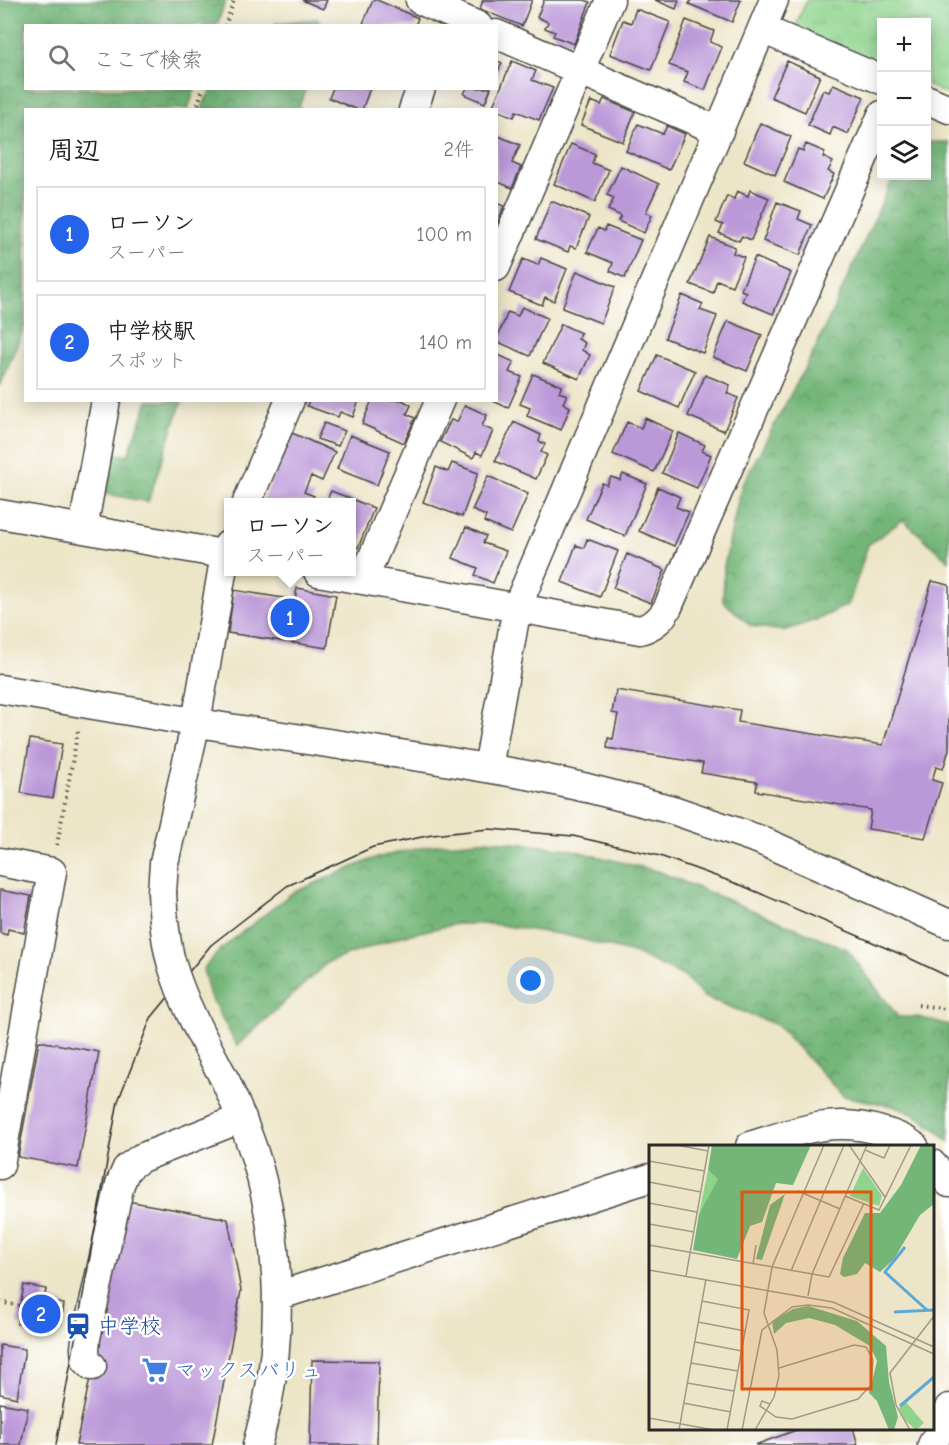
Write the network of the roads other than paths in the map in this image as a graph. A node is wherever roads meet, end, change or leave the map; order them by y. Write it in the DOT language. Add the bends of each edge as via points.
graph roads {
  1 [pos="420,0"];
  2 [pos="610,0"];
  3 [pos="774,0"];
  4 [pos="459,16"];
  5 [pos="762,29"];
  6 [pos="498,35"];
  7 [pos="580,70"];
  8 [pos="877,78"];
  9 [pos="421,90"];
  10 [pos="931,101"];
  11 [pos="414,108"];
  12 [pos="949,109"];
  13 [pos="878,126"];
  14 [pos="719,130"];
  15 [pos="498,262"];
  16 [pos="106,402"];
  17 [pos="289,402"];
  18 [pos="439,402"];
  19 [pos="249,498"];
  20 [pos="0,514"];
  21 [pos="83,529"];
  22 [pos="224,552"];
  23 [pos="224,568"];
  24 [pos="340,576"];
  25 [pos="363,580"];
  26 [pos="517,608"];
  27 [pos="0,689"];
  28 [pos="196,722"];
  29 [pos="488,768"];
  30 [pos="0,862"];
  31 [pos="949,924"];
  32 [pos="13,1020"];
  33 [pos="230,1123"];
  34 [pos="753,1145"];
  35 [pos="912,1145"];
  36 [pos="0,1165"];
  37 [pos="934,1165"];
  38 [pos="649,1179"];
  39 [pos="949,1183"];
  40 [pos="277,1296"];
  41 [pos="92,1366"];
  42 [pos="949,1407"];
  43 [pos="257,1445"];
  44 [pos="932,1445"];
  1 -- 4 [label="street"];
  2 -- 7 [label="street"];
  3 -- 5 [label="street"];
  5 -- 8 [label="street"];
  5 -- 14 [label="street"];
  6 -- 7 [label="street"];
  7 -- 14 [label="street"];
  7 -- 15 [label="street"];
  9 -- 11 [label="street"];
  10 -- 12 [label="street"];
  13 -- 26 [label="street" via="662,619 640,630"];
  14 -- 26 [label="street"];
  16 -- 21 [label="street"];
  17 -- 19 [label="street"];
  18 -- 25 [label="street"];
  20 -- 21 [label="street"];
  21 -- 22 [label="street"];
  23 -- 28 [label="street"];
  24 -- 25 [label="street"];
  25 -- 26 [label="street"];
  26 -- 29 [label="street"];
  27 -- 28 [label="street"];
  28 -- 29 [label="street"];
  28 -- 33 [label="street, bridge" via="164,863 165,932 186,1006 226,1082"];
  29 -- 31 [label="street" via="673,810 760,840"];
  30 -- 32 [label="street" via="52,872"];
  32 -- 36 [label="street"];
  33 -- 40 [label="street" via="256,1159 267,1201"];
  33 -- 41 [label="street" via="141,1158 128,1168 120,1184 86,1338 86,1360"];
  34 -- 35 [label="street" via="823,1125 849,1124 895,1135"];
  37 -- 39 [label="street"];
  38 -- 40 [label="street"];
  40 -- 43 [label="street" via="274,1360"];
  42 -- 44 [label="street"];
}
